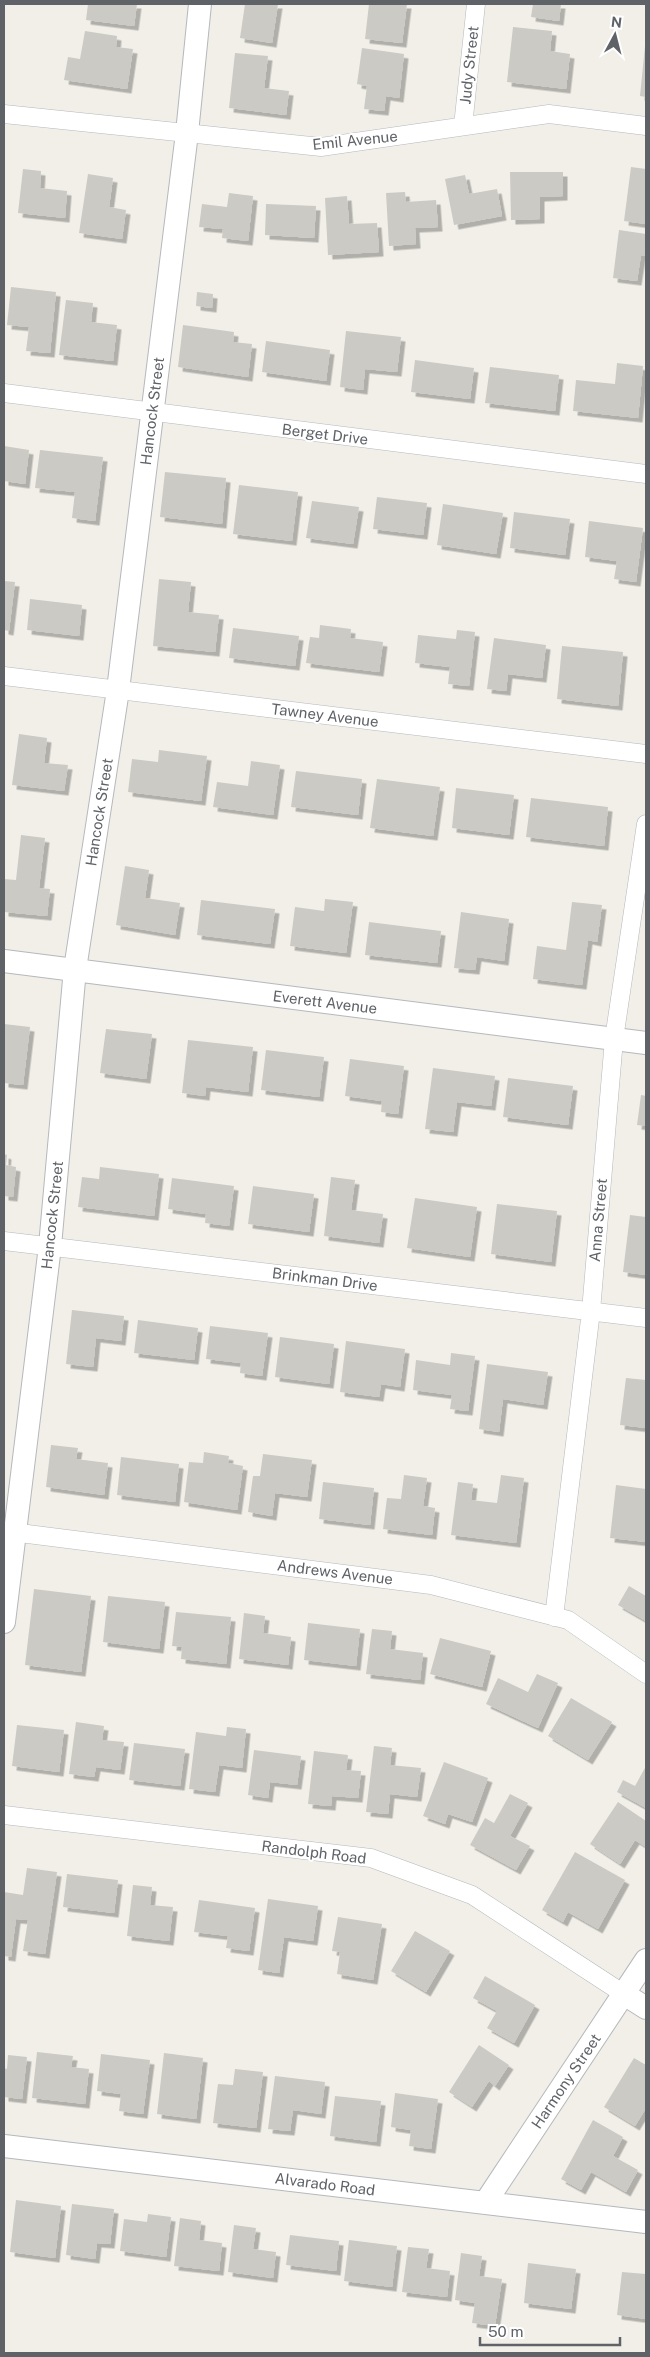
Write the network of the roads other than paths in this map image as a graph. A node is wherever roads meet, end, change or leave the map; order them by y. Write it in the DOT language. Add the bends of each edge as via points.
graph roads {
  1 [pos="200,4"];
  2 [pos="476,4"];
  3 [pos="4,114"];
  4 [pos="463,126"];
  5 [pos="646,126"];
  6 [pos="186,133"];
  7 [pos="4,393"];
  8 [pos="152,412"];
  9 [pos="646,474"];
  10 [pos="4,676"];
  11 [pos="118,690"];
  12 [pos="646,754"];
  13 [pos="646,824"];
  14 [pos="4,961"];
  15 [pos="75,970"];
  16 [pos="614,1040"];
  17 [pos="646,1043"];
  18 [pos="4,1241"];
  19 [pos="50,1246"];
  20 [pos="590,1311"];
  21 [pos="646,1318"];
  22 [pos="9,1532"];
  23 [pos="554,1617"];
  24 [pos="4,1622"];
  25 [pos="646,1674"];
  26 [pos="4,1815"];
  27 [pos="646,1960"];
  28 [pos="624,1994"];
  29 [pos="646,2008"];
  30 [pos="4,2146"];
  31 [pos="485,2202"];
  32 [pos="646,2222"];
  1 -- 6 [label="street, Hancock Street"];
  2 -- 4 [label="street, Judy Street"];
  3 -- 6 [label="street, Emil Avenue"];
  4 -- 5 [label="street, Emil Avenue" via="549,114"];
  4 -- 6 [label="street, Emil Avenue" via="321,147"];
  6 -- 8 [label="street, Hancock Street"];
  7 -- 8 [label="street, Berget Drive"];
  8 -- 9 [label="street, Berget Drive"];
  8 -- 11 [label="street, Hancock Street"];
  10 -- 11 [label="street, Tawney Avenue"];
  11 -- 12 [label="street, Tawney Avenue"];
  11 -- 15 [label="street, Hancock Street"];
  13 -- 16 [label="street, Anna Street"];
  14 -- 15 [label="street, Everett Avenue"];
  15 -- 16 [label="street, Everett Avenue"];
  15 -- 19 [label="street, Hancock Street"];
  16 -- 17 [label="street, Everett Avenue"];
  16 -- 20 [label="street, Anna Street"];
  18 -- 19 [label="street, Brinkman Drive"];
  19 -- 20 [label="street, Brinkman Drive"];
  19 -- 22 [label="street, Hancock Street"];
  20 -- 21 [label="street, Brinkman Drive"];
  20 -- 23 [label="street, Anna Street"];
  22 -- 23 [label="street, Andrews Avenue" via="431,1584"];
  22 -- 24 [label="street, Hancock Street"];
  23 -- 25 [label="street, Andrews Avenue" via="568,1620"];
  26 -- 28 [label="street, Randolph Road" via="371,1858 472,1895"];
  27 -- 28 [label="street, Harmony Street"];
  28 -- 29 [label="street, Randolph Road"];
  28 -- 31 [label="street, Harmony Street"];
  30 -- 31 [label="street, Alvarado Road"];
  31 -- 32 [label="street, Alvarado Road"];
}
